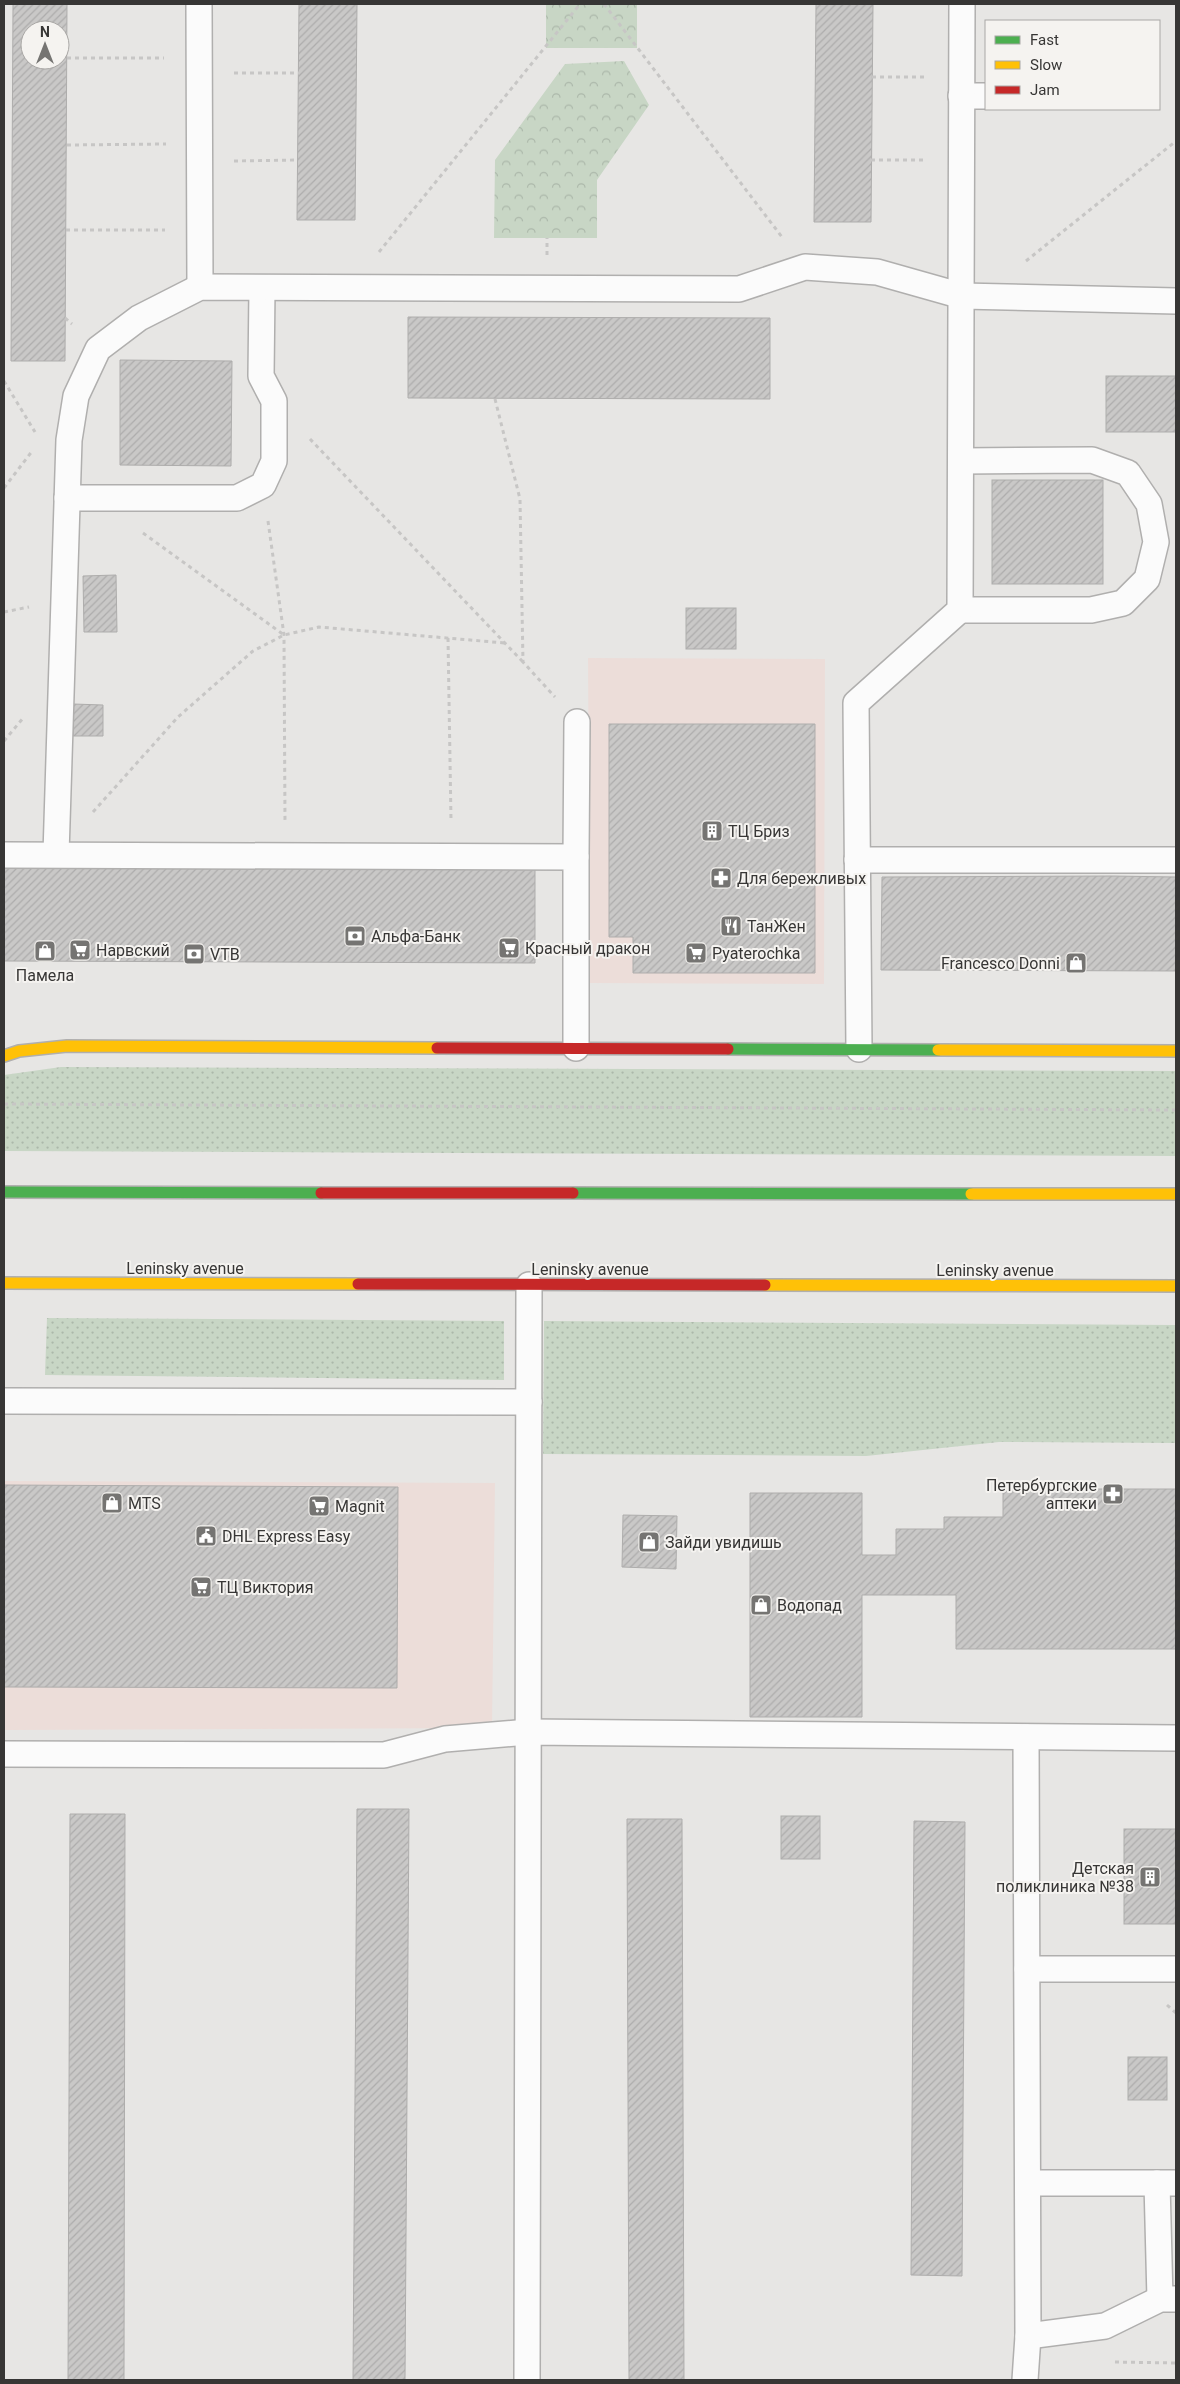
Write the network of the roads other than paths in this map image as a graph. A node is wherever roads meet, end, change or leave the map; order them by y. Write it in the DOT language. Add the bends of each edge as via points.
graph roads {
  1 [pos="199,4"];
  2 [pos="962,4"];
  3 [pos="961,87"];
  4 [pos="985,96"];
  5 [pos="200,287"];
  6 [pos="262,288"];
  7 [pos="972,296"];
  8 [pos="1176,301"];
  9 [pos="961,461"];
  10 [pos="67,498"];
  11 [pos="960,610"];
  12 [pos="577,722"];
  13 [pos="56,854"];
  14 [pos="4,855"];
  15 [pos="576,857"];
  16 [pos="857,860"];
  17 [pos="1176,860"];
  18 [pos="576,1048"];
  19 [pos="859,1048"];
  20 [pos="1176,1051"];
  21 [pos="4,1056"];
  22 [pos="4,1192"];
  23 [pos="1176,1194"];
  24 [pos="4,1284"];
  25 [pos="529,1285"];
  26 [pos="1176,1286"];
  27 [pos="4,1401"];
  28 [pos="529,1402"];
  29 [pos="528,1732"];
  30 [pos="1026,1737"];
  31 [pos="1176,1738"];
  32 [pos="4,1754"];
  33 [pos="1027,1969"];
  34 [pos="1176,1969"];
  35 [pos="1028,2183"];
  36 [pos="1167,2183"];
  37 [pos="1168,2299"];
  38 [pos="1028,2336"];
  39 [pos="527,2380"];
  40 [pos="1025,2380"];
  1 -- 5 [label="lane"];
  2 -- 3 [label="lane"];
  3 -- 4 [label="lane"];
  3 -- 7 [label="lane" via="960,160"];
  5 -- 6 [label="lane"];
  5 -- 10 [label="lane" via="139,318 98,349 76,396 69,440"];
  6 -- 7 [label="lane" via="739,289 805,267 877,272"];
  6 -- 10 [label="lane" via="262,376 274,401 274,461 263,485 237,498"];
  7 -- 8 [label="lane"];
  7 -- 9 [label="lane"];
  9 -- 11 [label="lane"];
  9 -- 11 [label="lane" via="1092,460 1128,473 1149,504 1156,542 1147,579 1122,603 1091,610"];
  10 -- 13 [label="lane"];
  11 -- 16 [label="lane" via="856,703"];
  12 -- 15 [label="lane"];
  13 -- 14 [label="lane"];
  13 -- 15 [label="lane"];
  15 -- 18 [label="lane"];
  16 -- 17 [label="lane"];
  16 -- 19 [label="lane"];
  18 -- 19 [label="main road"];
  18 -- 21 [label="main road" via="66,1046 19,1051"];
  19 -- 20 [label="main road"];
  22 -- 23 [label="main road"];
  24 -- 25 [label="main road, Leninsky avenue"];
  25 -- 26 [label="main road, Leninsky avenue"];
  25 -- 28 [label="lane"];
  27 -- 28 [label="lane"];
  28 -- 29 [label="lane"];
  29 -- 30 [label="lane"];
  29 -- 32 [label="lane" via="445,1739 384,1755"];
  29 -- 39 [label="lane"];
  30 -- 31 [label="lane"];
  30 -- 33 [label="lane"];
  33 -- 34 [label="lane"];
  33 -- 35 [label="lane"];
  35 -- 36 [label="lane"];
  35 -- 38 [label="lane"];
  36 -- 37 [label="lane"];
  37 -- 38 [label="lane" via="1105,2326"];
  38 -- 40 [label="lane"];
}
